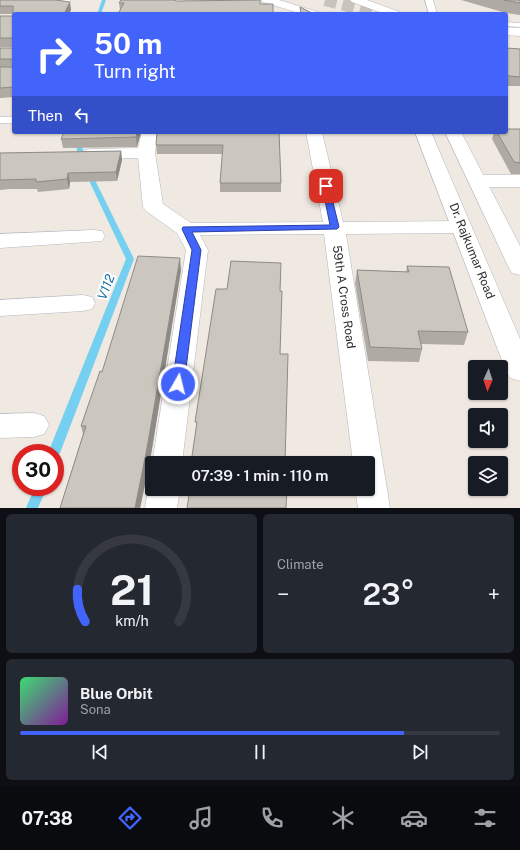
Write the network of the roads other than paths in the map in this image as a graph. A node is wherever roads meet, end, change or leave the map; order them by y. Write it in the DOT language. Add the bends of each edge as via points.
graph roads {
  1 [pos="267,0"];
  2 [pos="356,0"];
  3 [pos="428,0"];
  4 [pos="0,1"];
  5 [pos="64,1"];
  6 [pos="191,3"];
  7 [pos="177,6"];
  8 [pos="306,7"];
  9 [pos="374,7"];
  10 [pos="398,11"];
  11 [pos="322,12"];
  12 [pos="432,12"];
  13 [pos="508,24"];
  14 [pos="520,25"];
  15 [pos="508,31"];
  16 [pos="520,32"];
  17 [pos="508,38"];
  18 [pos="520,38"];
  19 [pos="0,120"];
  20 [pos="12,120"];
  21 [pos="150,134"];
  22 [pos="314,134"];
  23 [pos="424,134"];
  24 [pos="454,134"];
  25 [pos="146,153"];
  26 [pos="74,154"];
  27 [pos="478,181"];
  28 [pos="520,181"];
  29 [pos="334,227"];
  30 [pos="462,227"];
  31 [pos="186,229"];
  32 [pos="94,236"];
  33 [pos="0,241"];
  34 [pos="520,268"];
  35 [pos="84,303"];
  36 [pos="0,308"];
  37 [pos="520,371"];
  38 [pos="34,425"];
  39 [pos="0,426"];
  40 [pos="168,456"];
  41 [pos="367,456"];
  42 [pos="163,496"];
  43 [pos="372,496"];
  44 [pos="161,508"];
  45 [pos="374,508"];
  1 -- 8 [label="street"];
  2 -- 9 [label="street"];
  3 -- 12 [label="lane"];
  4 -- 5 [label="street"];
  6 -- 7 [label="street"];
  8 -- 11 [label="street"];
  9 -- 10 [label="street"];
  13 -- 14 [label="lane"];
  15 -- 16 [label="street"];
  17 -- 18 [label="street"];
  19 -- 20 [label="lane"];
  21 -- 25 [label="street"];
  22 -- 29 [label="street, 59th A Cross Road"];
  23 -- 30 [label="street, Dr. Rajkumar Road"];
  24 -- 27 [label="street"];
  25 -- 26 [label="street"];
  25 -- 31 [label="street" via="153,207"];
  27 -- 28 [label="street"];
  27 -- 34 [label="street"];
  29 -- 30 [label="street"];
  29 -- 31 [label="street"];
  29 -- 41 [label="street, 59th A Cross Road"];
  30 -- 37 [label="street, Dr. Rajkumar Road"];
  31 -- 40 [label="street" via="196,250"];
  32 -- 33 [label="street"];
  35 -- 36 [label="street"];
  38 -- 39 [label="street"];
  42 -- 44 [label="street"];
  43 -- 45 [label="street, 59th A Cross Road"];
}
